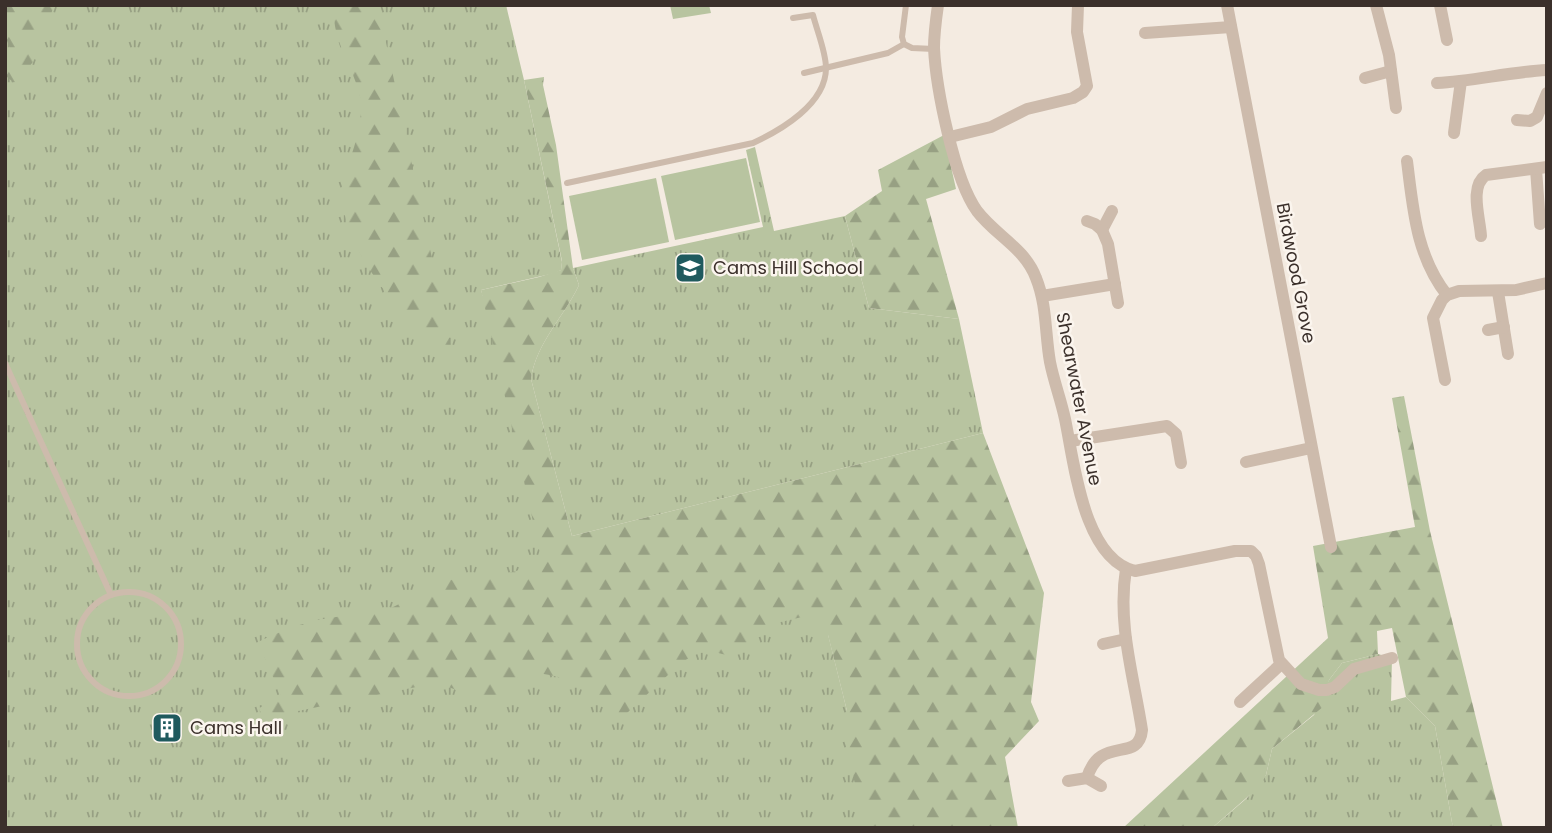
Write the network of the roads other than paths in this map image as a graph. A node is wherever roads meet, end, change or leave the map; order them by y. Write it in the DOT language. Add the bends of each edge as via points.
graph roads {
  1 [pos="906,5"];
  2 [pos="938,5"];
  3 [pos="1078,5"];
  4 [pos="1227,5"];
  5 [pos="1376,5"];
  6 [pos="1440,5"];
  7 [pos="793,18"];
  8 [pos="1231,27"];
  9 [pos="1145,33"];
  10 [pos="1447,40"];
  11 [pos="904,44"];
  12 [pos="934,49"];
  13 [pos="826,67"];
  14 [pos="1547,70"];
  15 [pos="1391,71"];
  16 [pos="804,73"];
  17 [pos="1365,78"];
  18 [pos="1461,81"];
  19 [pos="1437,83"];
  20 [pos="1547,93"];
  21 [pos="1396,108"];
  22 [pos="1517,120"];
  23 [pos="1454,133"];
  24 [pos="950,137"];
  25 [pos="1407,161"];
  26 [pos="1541,168"];
  27 [pos="567,183"];
  28 [pos="1112,211"];
  29 [pos="1087,221"];
  30 [pos="1541,224"];
  31 [pos="1102,230"];
  32 [pos="1477,232"];
  33 [pos="1547,283"];
  34 [pos="1115,284"];
  35 [pos="1498,292"];
  36 [pos="1447,295"];
  37 [pos="1042,296"];
  38 [pos="1118,303"];
  39 [pos="1504,327"];
  40 [pos="1488,330"];
  41 [pos="1508,354"];
  42 [pos="5,363"];
  43 [pos="1445,380"];
  44 [pos="1070,441"];
  45 [pos="1311,448"];
  46 [pos="1246,462"];
  47 [pos="1181,463"];
  48 [pos="1331,547"];
  49 [pos="1126,569"];
  50 [pos="111,595"];
  51 [pos="1126,639"];
  52 [pos="1103,644"];
  53 [pos="1392,658"];
  54 [pos="1281,664"];
  55 [pos="1240,702"];
  56 [pos="1087,778"];
  57 [pos="1068,781"];
  58 [pos="1101,786"];
  1 -- 11 [label="lane"];
  2 -- 12 [label="street, Shearwater Avenue"];
  3 -- 24 [label="street" via="1077,32 1087,86 1083,92"];
  4 -- 8 [label="street, Birdwood Grove"];
  5 -- 15 [label="street"];
  6 -- 10 [label="street"];
  7 -- 13 [label="lane" via="813,15"];
  8 -- 9 [label="street"];
  8 -- 45 [label="street, Birdwood Grove"];
  11 -- 12 [label="lane"];
  11 -- 13 [label="lane" via="888,53"];
  12 -- 24 [label="street, Shearwater Avenue"];
  13 -- 16 [label="lane"];
  13 -- 27 [label="lane" via="806,108 774,134 753,143"];
  14 -- 18 [label="street"];
  15 -- 17 [label="street"];
  15 -- 21 [label="street"];
  18 -- 19 [label="street"];
  18 -- 23 [label="street"];
  20 -- 22 [label="street" via="1537,117"];
  24 -- 37 [label="street, Shearwater Avenue" via="976,210 1019,250"];
  25 -- 36 [label="street" via="1420,245"];
  26 -- 30 [label="street"];
  26 -- 32 [label="street" via="1481,178 1476,186"];
  28 -- 31 [label="street"];
  29 -- 31 [label="street"];
  31 -- 34 [label="street"];
  33 -- 35 [label="street"];
  34 -- 37 [label="street"];
  34 -- 38 [label="street"];
  35 -- 36 [label="street"];
  35 -- 39 [label="street"];
  36 -- 43 [label="street" via="1433,318"];
  37 -- 44 [label="street, Shearwater Avenue" via="1049,359"];
  39 -- 40 [label="street"];
  39 -- 41 [label="street"];
  42 -- 50 [label="lane"];
  44 -- 47 [label="street" via="1167,426 1176,434"];
  44 -- 49 [label="street, Shearwater Avenue" via="1085,513 1108,553"];
  45 -- 46 [label="street"];
  45 -- 48 [label="street, Birdwood Grove"];
  49 -- 51 [label="street" via="1122,595"];
  49 -- 54 [label="street" via="1147,570 1251,551 1259,564"];
  50 -- 50 [label="lane" via="147,595 166,606 178,625 179,660 172,674 154,690 129,696 111,693 96,684 80,662 78,635 84,618"];
  51 -- 52 [label="street"];
  51 -- 56 [label="street" via="1141,739 1132,747 1098,757"];
  53 -- 54 [label="street" via="1354,669 1327,690 1300,684"];
  54 -- 55 [label="street"];
  56 -- 57 [label="street"];
  56 -- 58 [label="street"];
}
